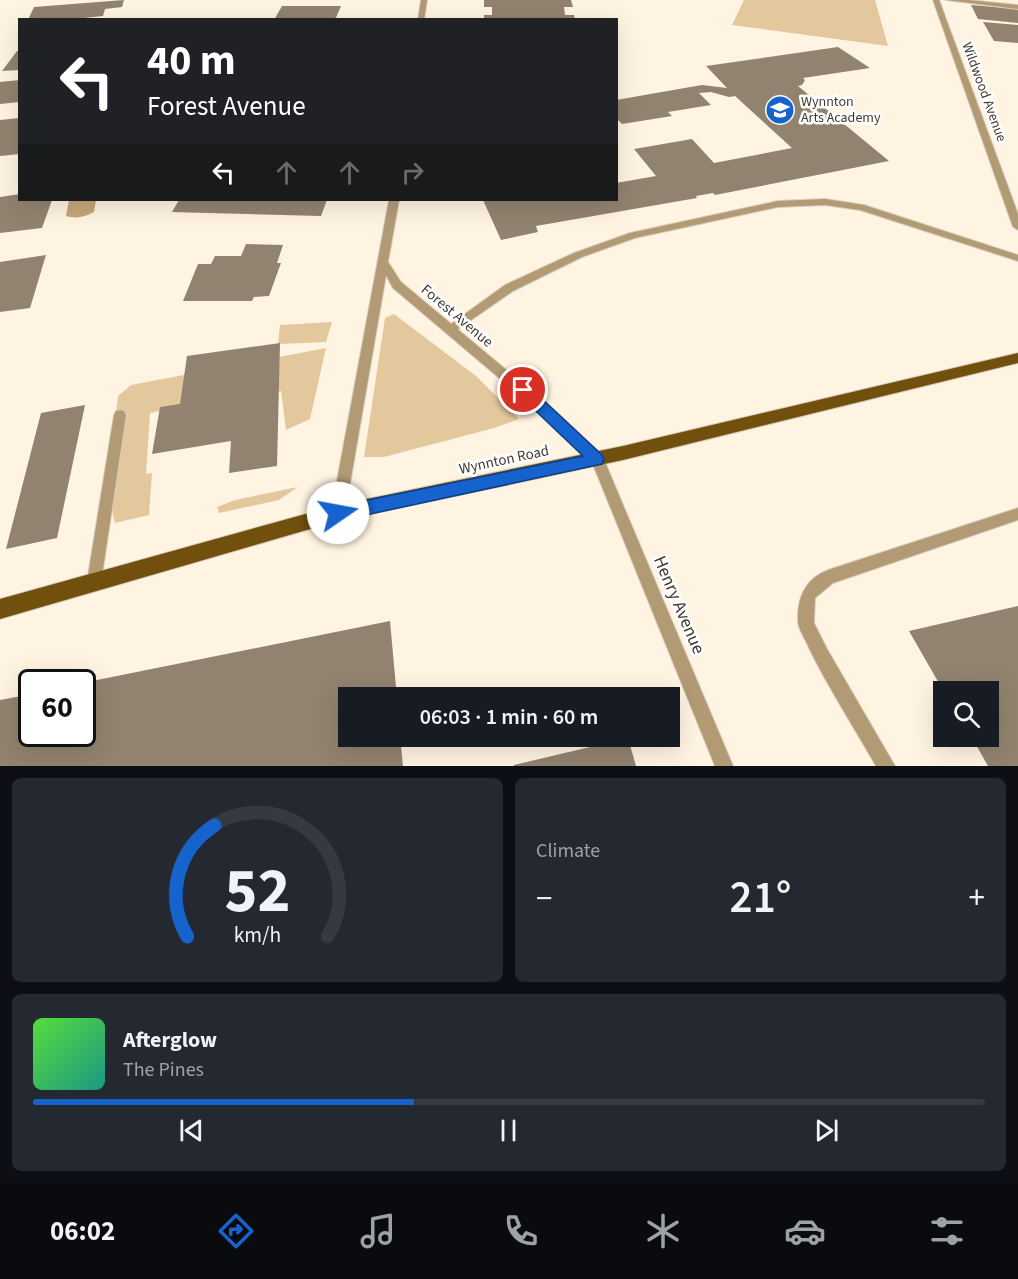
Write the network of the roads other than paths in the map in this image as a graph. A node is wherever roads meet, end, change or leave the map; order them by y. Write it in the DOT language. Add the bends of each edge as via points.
graph roads {
  1 [pos="424,0"];
  2 [pos="936,0"];
  3 [pos="950,0"];
  4 [pos="1018,7"];
  5 [pos="421,18"];
  6 [pos="394,201"];
  7 [pos="1018,228"];
  8 [pos="1018,258"];
  9 [pos="384,264"];
  10 [pos="450,329"];
  11 [pos="1018,358"];
  12 [pos="120,415"];
  13 [pos="597,459"];
  14 [pos="338,513"];
  15 [pos="1018,514"];
  16 [pos="94,582"];
  17 [pos="0,609"];
  18 [pos="724,766"];
  19 [pos="886,766"];
  1 -- 5 [label="street"];
  2 -- 7 [label="street, Wildwood Avenue"];
  3 -- 4 [label="street"];
  6 -- 9 [label="street"];
  8 -- 10 [label="street" via="861,207 825,202 778,204 633,235 589,251 509,288"];
  9 -- 10 [label="street, Forest Avenue" via="397,285"];
  9 -- 14 [label="street"];
  10 -- 13 [label="street, Forest Avenue"];
  11 -- 13 [label="main road, Wynnton Road"];
  12 -- 16 [label="street"];
  13 -- 14 [label="main road, Wynnton Road"];
  13 -- 18 [label="street, Henry Avenue"];
  14 -- 16 [label="main road, Wynnton Road"];
  15 -- 19 [label="street" via="828,577 808,595 806,624"];
  16 -- 17 [label="main road, Wynnton Road"];
}
